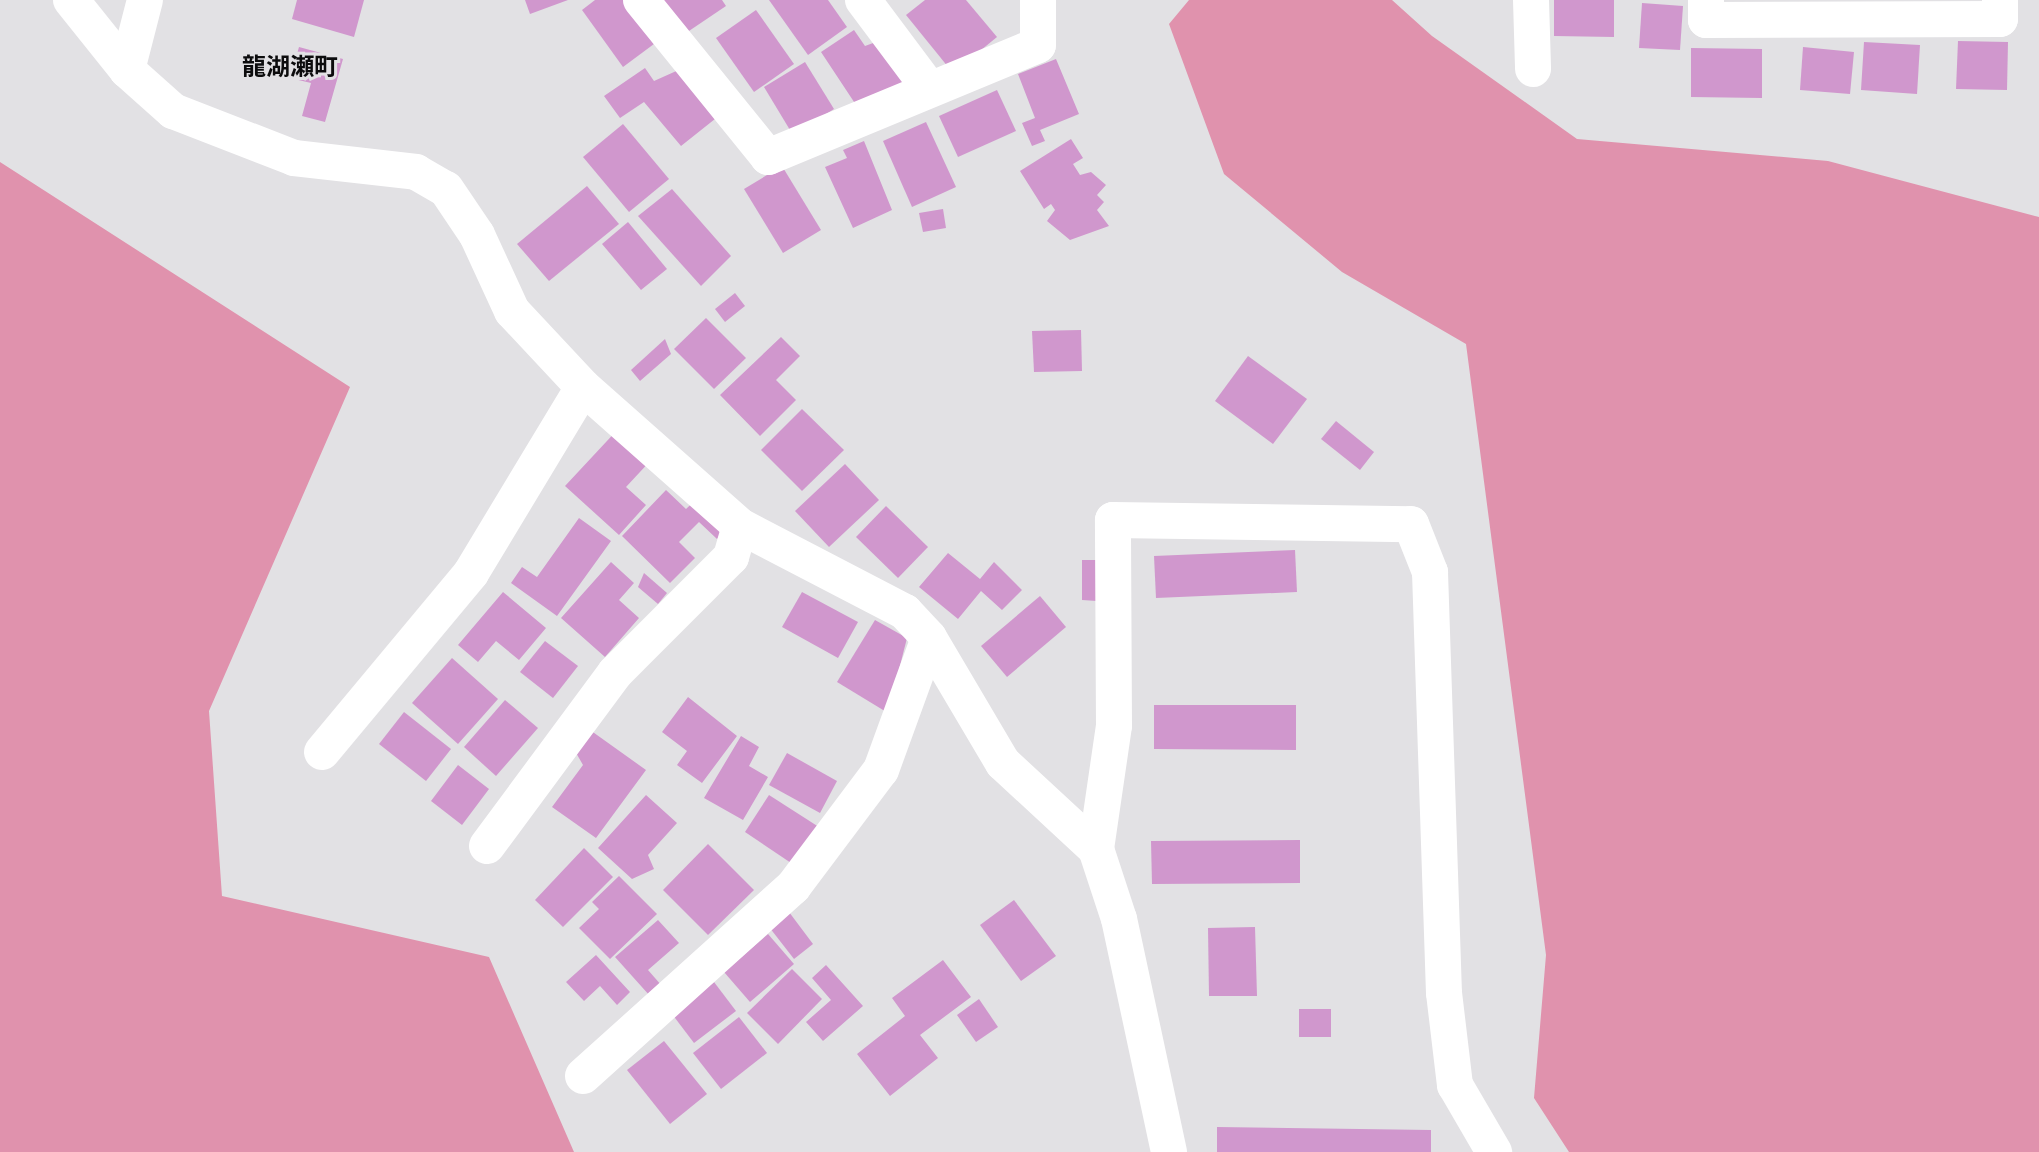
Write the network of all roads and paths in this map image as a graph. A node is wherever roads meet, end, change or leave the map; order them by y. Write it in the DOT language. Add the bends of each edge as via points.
graph roads {
  1 [pos="71,0"];
  2 [pos="145,0"];
  3 [pos="641,0"];
  4 [pos="863,0"];
  5 [pos="1038,0"];
  6 [pos="1531,0"];
  7 [pos="1706,0"];
  8 [pos="2000,0"];
  9 [pos="1533,69"];
  10 [pos="127,70"];
  11 [pos="928,87"];
  12 [pos="583,387"];
  13 [pos="740,526"];
  14 [pos="929,638"];
  15 [pos="322,752"];
  16 [pos="487,846"];
  17 [pos="1096,849"];
  18 [pos="583,1076"];
  19 [pos="1169,1152"];
  20 [pos="1494,1152"];
  1 -- 10 [label="street"];
  2 -- 10 [label="street"];
  3 -- 11 [label="street" via="768,157"];
  4 -- 11 [label="street"];
  5 -- 11 [label="street" via="1038,45"];
  6 -- 9 [label="street"];
  7 -- 8 [label="street" via="1706,20 2000,19"];
  10 -- 12 [label="street" via="173,111 294,158 416,172 446,189 477,235 512,311"];
  12 -- 13 [label="street"];
  12 -- 15 [label="street" via="471,573"];
  13 -- 14 [label="street" via="905,612"];
  13 -- 16 [label="street" via="731,557 615,673"];
  14 -- 17 [label="street" via="1003,763"];
  14 -- 18 [label="street" via="881,770 793,887"];
  17 -- 19 [label="street" via="1119,919"];
  17 -- 20 [label="street" via="1114,726 1113,520 1411,524 1430,572 1444,993 1455,1085"];
}
